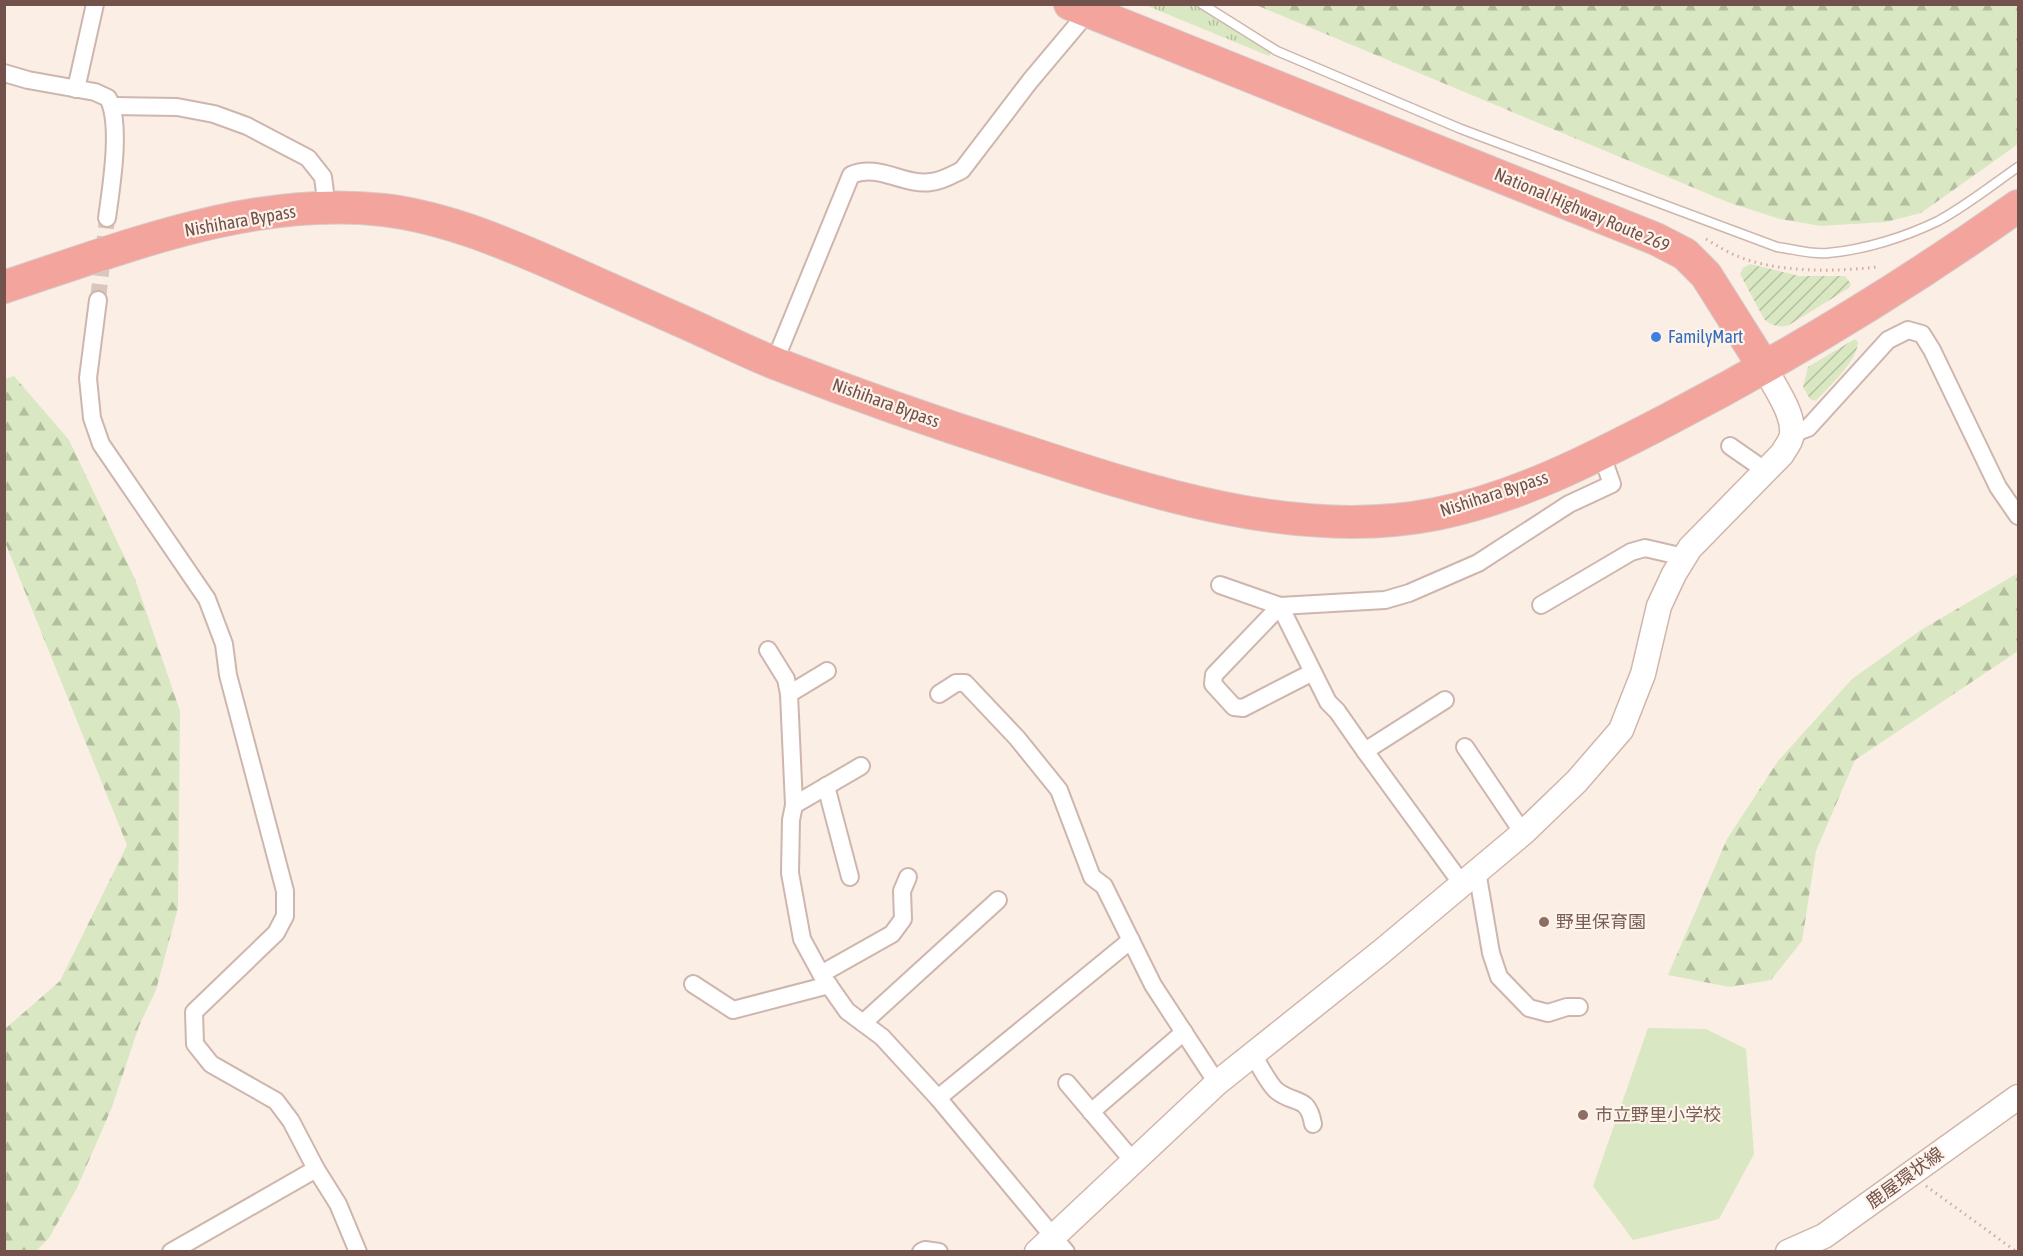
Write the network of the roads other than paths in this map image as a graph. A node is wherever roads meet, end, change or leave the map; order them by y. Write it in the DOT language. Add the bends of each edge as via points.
graph roads {
  1 [pos="95,4"];
  2 [pos="1202,4"];
  3 [pos="1079,8"];
  4 [pos="4,73"];
  5 [pos="76,89"];
  6 [pos="112,105"];
  7 [pos="2019,167"];
  8 [pos="2019,206"];
  9 [pos="327,208"];
  10 [pos="106,218"];
  11 [pos="4,287"];
  12 [pos="98,300"];
  13 [pos="774,363"];
  14 [pos="1764,367"];
  15 [pos="1792,434"];
  16 [pos="1730,446"];
  17 [pos="1601,453"];
  18 [pos="1766,471"];
  19 [pos="2019,516"];
  20 [pos="1684,557"];
  21 [pos="1220,585"];
  22 [pos="1540,605"];
  23 [pos="1280,606"];
  24 [pos="768,650"];
  25 [pos="827,671"];
  26 [pos="1313,672"];
  27 [pos="789,694"];
  28 [pos="939,694"];
  29 [pos="1445,700"];
  30 [pos="1465,747"];
  31 [pos="1365,751"];
  32 [pos="861,766"];
  33 [pos="826,786"];
  34 [pos="794,805"];
  35 [pos="1523,832"];
  36 [pos="850,877"];
  37 [pos="908,877"];
  38 [pos="1470,877"];
  39 [pos="998,900"];
  40 [pos="1131,940"];
  41 [pos="825,980"];
  42 [pos="693,984"];
  43 [pos="1579,1007"];
  44 [pos="863,1023"];
  45 [pos="1184,1032"];
  46 [pos="1253,1054"];
  47 [pos="1067,1083"];
  48 [pos="1217,1083"];
  49 [pos="2019,1097"];
  50 [pos="938,1098"];
  51 [pos="1091,1112"];
  52 [pos="1313,1124"];
  53 [pos="1133,1161"];
  54 [pos="316,1169"];
  55 [pos="1052,1246"];
  56 [pos="171,1251"];
  57 [pos="358,1251"];
  58 [pos="921,1251"];
  59 [pos="939,1251"];
  60 [pos="1788,1251"];
  1 -- 5 [label="street"];
  2 -- 7 [label="lane" via="1277,51 1461,129 1777,247 1826,254 1910,233 1938,221"];
  3 -- 13 [label="street" via="962,170 931,182 869,171 851,175"];
  3 -- 14 [label="highway, National Highway Route 269" via="1685,254 1706,275"];
  4 -- 5 [label="street"];
  5 -- 6 [label="street" via="95,92 108,98"];
  6 -- 9 [label="street" via="177,106 247,126 308,158 323,177"];
  6 -- 10 [label="street" via="114,160"];
  8 -- 14 [label="highway"];
  9 -- 11 [label="highway, Nishihara Bypass" via="272,212 176,232"];
  9 -- 13 [label="highway, Nishihara Bypass" via="383,210 430,218 480,234"];
  12 -- 54 [label="street" via="88,378 92,418 101,444 207,599 224,644 228,675 285,891 285,916 276,933 194,1012 195,1044 211,1064 276,1101"];
  13 -- 17 [label="highway, Nishihara Bypass" via="1057,462 1269,517 1362,522 1435,514 1532,485"];
  14 -- 15 [label="street" via="1789,413"];
  14 -- 17 [label="highway, Nishihara Bypass"];
  15 -- 18 [label="street" via="1782,454"];
  15 -- 19 [label="street" via="1808,428 1888,340 1908,330 1922,334 1998,487"];
  16 -- 18 [label="street"];
  17 -- 23 [label="street" via="1612,484 1569,504 1478,563 1385,600"];
  18 -- 20 [label="street"];
  20 -- 22 [label="street" via="1645,548 1631,552"];
  20 -- 35 [label="street" via="1659,606 1643,674 1621,730 1577,782"];
  21 -- 23 [label="street"];
  23 -- 26 [label="street"];
  23 -- 26 [label="street" via="1214,675 1213,684 1234,707 1243,708"];
  24 -- 27 [label="street" via="786,680"];
  25 -- 27 [label="street"];
  26 -- 31 [label="street" via="1328,702"];
  27 -- 34 [label="street"];
  28 -- 40 [label="street" via="956,682 965,683 1059,790 1092,877 1104,886"];
  29 -- 31 [label="street"];
  30 -- 35 [label="street"];
  31 -- 38 [label="street"];
  32 -- 33 [label="street"];
  33 -- 34 [label="street"];
  33 -- 36 [label="street"];
  34 -- 41 [label="street" via="790,873 802,939"];
  35 -- 38 [label="street"];
  37 -- 41 [label="street" via="902,891 903,919 892,934"];
  38 -- 43 [label="street" via="1499,977 1529,1008 1548,1013"];
  38 -- 46 [label="street"];
  39 -- 44 [label="street"];
  40 -- 45 [label="street" via="1153,985"];
  40 -- 50 [label="street"];
  41 -- 42 [label="street" via="733,1010"];
  41 -- 44 [label="street" via="847,1011"];
  44 -- 50 [label="street" via="882,1036"];
  45 -- 48 [label="street"];
  45 -- 51 [label="street"];
  46 -- 48 [label="street"];
  46 -- 52 [label="street" via="1276,1091 1303,1102 1311,1111"];
  47 -- 51 [label="street"];
  48 -- 53 [label="street"];
  49 -- 60 [label="street, 鹿屋環状線" via="1824,1236"];
  50 -- 55 [label="street"];
  51 -- 53 [label="street"];
  53 -- 55 [label="street"];
  54 -- 56 [label="street"];
  54 -- 57 [label="street" via="338,1204"];
  58 -- 59 [label="street"];
}
